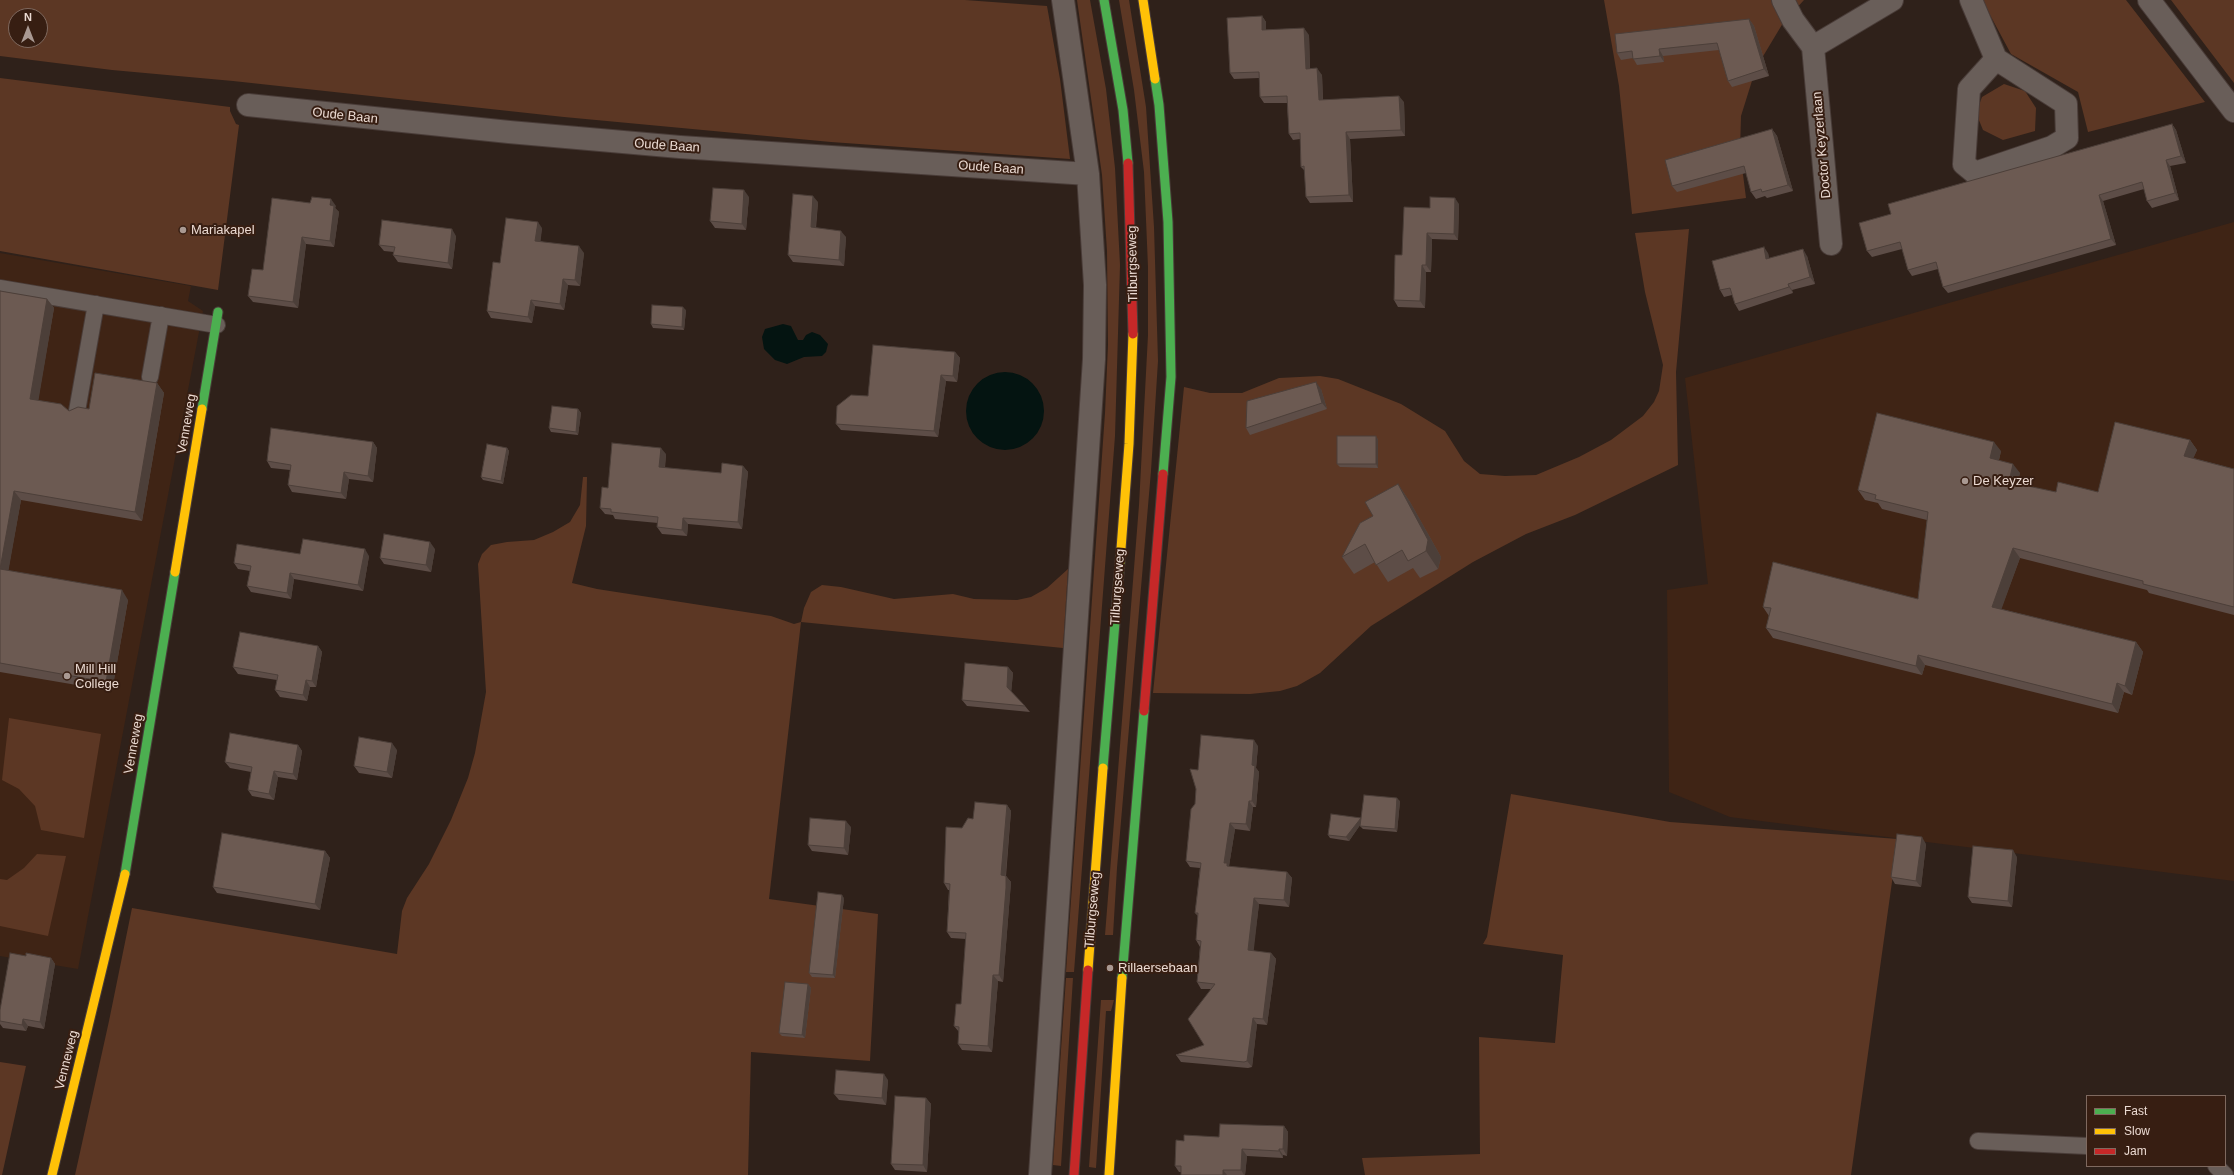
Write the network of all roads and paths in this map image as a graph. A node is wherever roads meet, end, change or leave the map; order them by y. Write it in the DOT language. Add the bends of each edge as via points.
graph roads {
  1 [pos="1063,0"];
  2 [pos="1104,0"];
  3 [pos="1143,0"];
  4 [pos="1783,0"];
  5 [pos="1892,0"];
  6 [pos="1971,0"];
  7 [pos="2149,0"];
  8 [pos="1813,47"];
  9 [pos="1996,59"];
  10 [pos="248,105"];
  11 [pos="2234,111"];
  12 [pos="1088,174"];
  13 [pos="1831,244"];
  14 [pos="0,288"];
  15 [pos="96,304"];
  16 [pos="161,315"];
  17 [pos="218,318"];
  18 [pos="150,377"];
  19 [pos="77,411"];
  20 [pos="1978,1141"];
  21 [pos="2086,1146"];
  22 [pos="2217,1167"];
  23 [pos="52,1175"];
  24 [pos="1040,1175"];
  25 [pos="1074,1175"];
  26 [pos="1109,1175"];
  27 [pos="2224,1175"];
  1 -- 12 [label="street"];
  2 -- 25 [label="street, Tilburgseweg" via="1123,110 1130,180 1134,314 1129,444"];
  3 -- 26 [label="street" via="1160,113 1168,222 1171,378 1123,962"];
  4 -- 8 [label="street" via="1792,20"];
  5 -- 8 [label="street"];
  6 -- 9 [label="street"];
  7 -- 11 [label="street"];
  8 -- 13 [label="street, Doctor Keyzerlaan"];
  9 -- 9 [label="street" via="2066,104 2067,138 2052,147 1975,173 1964,164 1969,89"];
  10 -- 12 [label="street, Oude Baan" via="672,146"];
  12 -- 24 [label="street" via="1095,285 1094,366"];
  14 -- 15 [label="lane"];
  15 -- 16 [label="lane"];
  15 -- 19 [label="lane"];
  16 -- 17 [label="lane"];
  16 -- 18 [label="lane"];
  17 -- 23 [label="street, Venneweg" via="124,881"];
  20 -- 21 [label="lane"];
  22 -- 27 [label="lane"];
}
